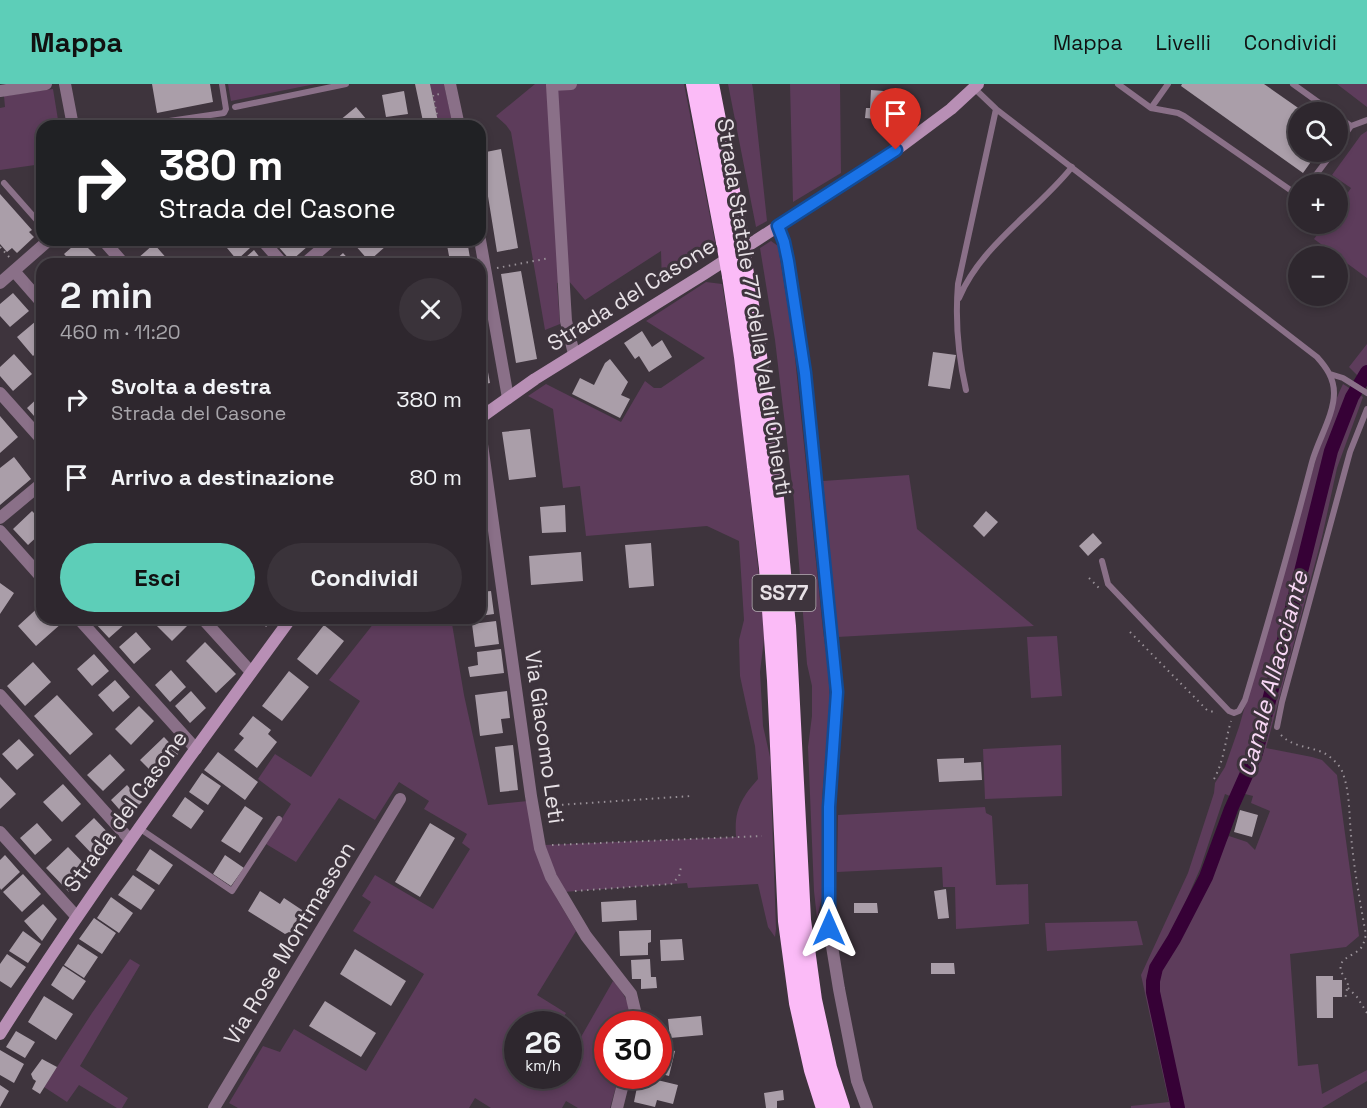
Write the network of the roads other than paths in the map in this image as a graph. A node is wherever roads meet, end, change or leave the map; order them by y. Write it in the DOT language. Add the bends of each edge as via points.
graph roads {
  1 [pos="46,84"];
  2 [pos="65,84"];
  3 [pos="222,84"];
  4 [pos="346,84"];
  5 [pos="571,84"];
  6 [pos="695,84"];
  7 [pos="710,84"];
  8 [pos="1118,84"];
  9 [pos="1168,84"];
  10 [pos="1293,84"];
  11 [pos="976,86"];
  12 [pos="451,88"];
  13 [pos="0,91"];
  14 [pos="1318,102"];
  15 [pos="235,107"];
  16 [pos="1151,108"];
  17 [pos="996,109"];
  18 [pos="72,120"];
  19 [pos="176,120"];
  20 [pos="458,120"];
  21 [pos="1367,120"];
  22 [pos="1348,124"];
  23 [pos="1351,126"];
  24 [pos="1348,130"];
  25 [pos="1072,167"];
  26 [pos="3,183"];
  27 [pos="1288,188"];
  28 [pos="36,219"];
  29 [pos="778,226"];
  30 [pos="732,237"];
  31 [pos="41,246"];
  32 [pos="108,246"];
  33 [pos="268,246"];
  34 [pos="325,246"];
  35 [pos="119,258"];
  36 [pos="278,258"];
  37 [pos="310,258"];
  38 [pos="13,266"];
  39 [pos="737,272"];
  40 [pos="0,283"];
  41 [pos="486,285"];
  42 [pos="36,295"];
  43 [pos="956,304"];
  44 [pos="574,354"];
  45 [pos="1330,374"];
  46 [pos="966,390"];
  47 [pos="1365,392"];
  48 [pos="0,393"];
  49 [pos="508,398"];
  50 [pos="1367,409"];
  51 [pos="486,414"];
  52 [pos="36,433"];
  53 [pos="486,473"];
  54 [pos="36,488"];
  55 [pos="0,518"];
  56 [pos="0,531"];
  57 [pos="1102,561"];
  58 [pos="36,571"];
  59 [pos="83,624"];
  60 [pos="207,624"];
  61 [pos="287,624"];
  62 [pos="251,672"];
  63 [pos="0,695"];
  64 [pos="1277,728"];
  65 [pos="196,749"];
  66 [pos="400,799"];
  67 [pos="279,819"];
  68 [pos="139,828"];
  69 [pos="0,832"];
  70 [pos="130,840"];
  71 [pos="76,916"];
  72 [pos="635,1011"];
  73 [pos="0,1034"];
  74 [pos="622,1089"];
  75 [pos="214,1108"];
  76 [pos="617,1108"];
  77 [pos="825,1108"];
  78 [pos="841,1108"];
  79 [pos="867,1108"];
  1 -- 13 [label="street"];
  2 -- 18 [label="street"];
  3 -- 19 [label="lane" via="224,113"];
  4 -- 15 [label="lane"];
  5 -- 44 [label="street" via="552,85 566,321"];
  6 -- 30 [label="highway, Strada Statale 77 della Val di Chienti / SS77"];
  7 -- 30 [label="highway, Strada Statale 77 della Val di Chienti / SS77"];
  8 -- 16 [label="lane"];
  9 -- 16 [label="lane"];
  10 -- 14 [label="lane"];
  11 -- 17 [label="lane"];
  11 -- 29 [label="street, Strada del Casone" via="896,150"];
  12 -- 20 [label="street"];
  16 -- 27 [label="lane" via="1184,116"];
  17 -- 25 [label="lane"];
  17 -- 43 [label="lane"];
  21 -- 23 [label="lane"];
  22 -- 23 [label="lane"];
  23 -- 24 [label="lane"];
  25 -- 43 [label="lane" via="982,260"];
  25 -- 45 [label="lane" via="1317,357"];
  26 -- 28 [label="lane"];
  29 -- 44 [label="street, Strada del Casone"];
  29 -- 79 [label="street" via="788,261 805,373 837,692 829,807 829,928 857,1081"];
  30 -- 39 [label="highway, Strada Statale 77 della Val di Chienti / SS77, bridge"];
  31 -- 38 [label="street"];
  32 -- 35 [label="street"];
  33 -- 36 [label="street"];
  34 -- 37 [label="street"];
  38 -- 40 [label="street"];
  38 -- 42 [label="street"];
  39 -- 77 [label="highway, Strada Statale 77 della Val di Chienti / SS77" via="768,568 787,921 798,1003"];
  39 -- 78 [label="highway, Strada Statale 77 della Val di Chienti / SS77" via="757,348 772,466 787,626 801,920 813,1000"];
  41 -- 49 [label="street"];
  43 -- 46 [label="lane"];
  44 -- 49 [label="street, Strada del Casone"];
  45 -- 47 [label="lane"];
  45 -- 57 [label="lane" via="1332,406 1239,711 1229,711 1108,584"];
  48 -- 52 [label="street"];
  49 -- 51 [label="street, Strada del Casone"];
  50 -- 64 [label="lane" via="1350,452"];
  53 -- 72 [label="street, Via Giacomo Leti" via="540,848 551,877 586,936 631,994"];
  54 -- 55 [label="street"];
  56 -- 58 [label="street"];
  59 -- 65 [label="street"];
  60 -- 62 [label="street"];
  61 -- 62 [label="street, Strada del Casone"];
  62 -- 65 [label="street, Strada del Casone"];
  63 -- 70 [label="street"];
  65 -- 68 [label="street, Strada del Casone"];
  66 -- 75 [label="street, Via Rose Montmasson"];
  67 -- 68 [label="lane" via="232,891"];
  68 -- 70 [label="street, Strada del Casone"];
  69 -- 71 [label="street"];
  70 -- 71 [label="street, Strada del Casone"];
  71 -- 73 [label="street, Strada del Casone"];
  74 -- 76 [label="street"];
}
